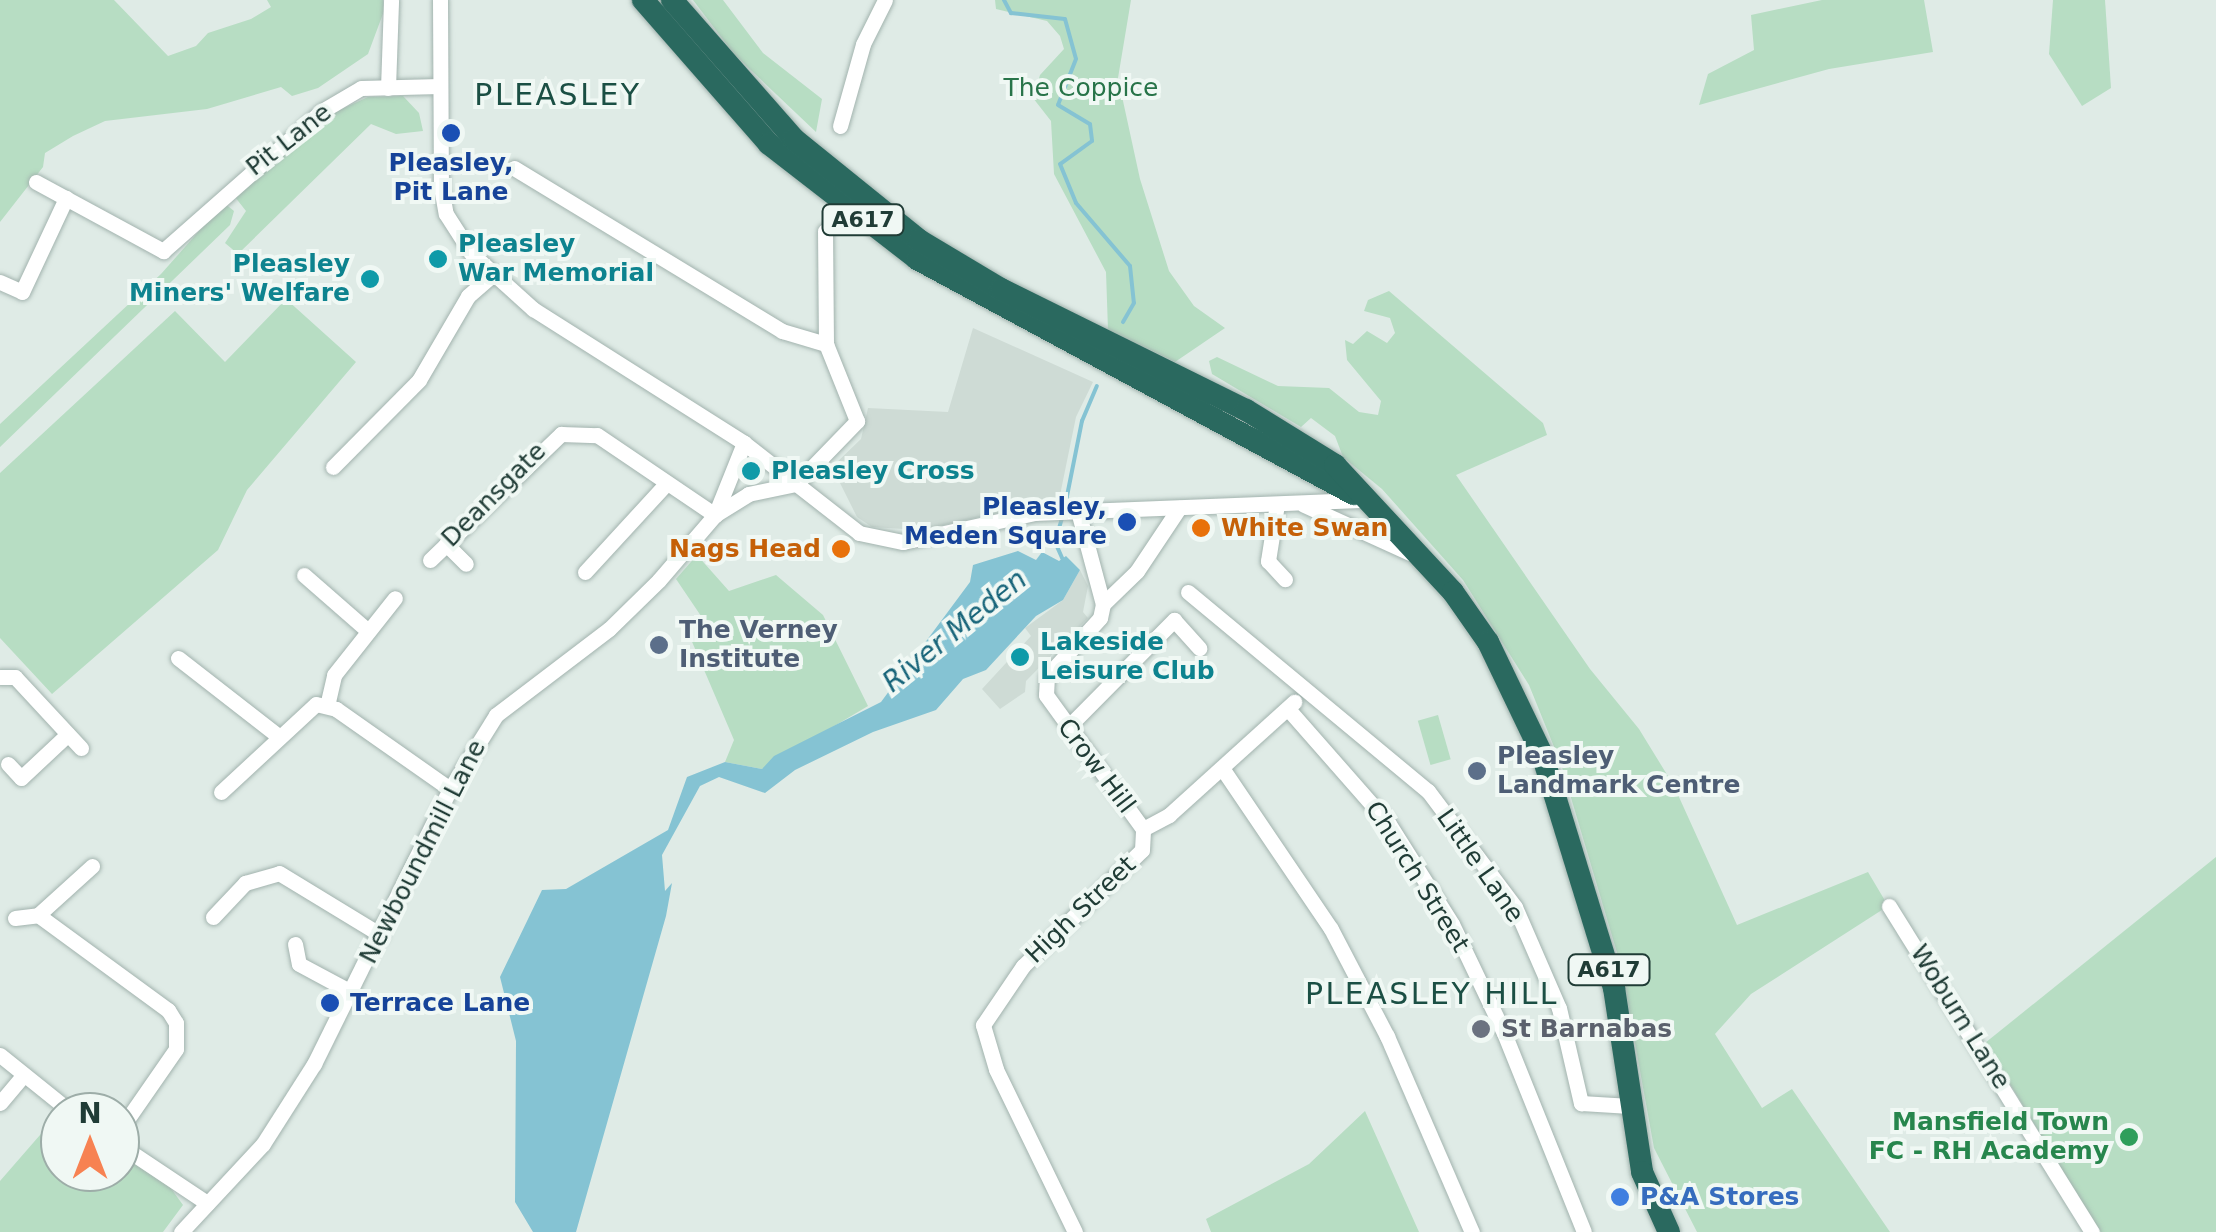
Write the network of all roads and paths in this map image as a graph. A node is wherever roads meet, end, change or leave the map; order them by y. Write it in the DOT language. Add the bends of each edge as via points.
graph roads {
  1 [pos="391,0"];
  2 [pos="440,0"];
  3 [pos="643,0"];
  4 [pos="672,0"];
  5 [pos="885,0"];
  6 [pos="440,86"];
  7 [pos="388,88"];
  8 [pos="840,126"];
  9 [pos="514,168"];
  10 [pos="36,182"];
  11 [pos="66,198"];
  12 [pos="825,231"];
  13 [pos="492,275"];
  14 [pos="0,282"];
  15 [pos="826,344"];
  16 [pos="744,443"];
  17 [pos="343,462"];
  18 [pos="666,484"];
  19 [pos="796,484"];
  20 [pos="1366,500"];
  21 [pos="1277,504"];
  22 [pos="1300,504"];
  23 [pos="1179,508"];
  24 [pos="1076,511"];
  25 [pos="715,515"];
  26 [pos="446,544"];
  27 [pos="430,560"];
  28 [pos="1425,561"];
  29 [pos="466,564"];
  30 [pos="585,572"];
  31 [pos="304,576"];
  32 [pos="1285,579"];
  33 [pos="1188,592"];
  34 [pos="394,598"];
  35 [pos="1104,604"];
  36 [pos="368,631"];
  37 [pos="1199,648"];
  38 [pos="190,660"];
  39 [pos="0,676"];
  40 [pos="1304,692"];
  41 [pos="327,706"];
  42 [pos="1288,709"];
  43 [pos="1068,727"];
  44 [pos="68,734"];
  45 [pos="278,735"];
  46 [pos="81,748"];
  47 [pos="8,764"];
  48 [pos="1222,768"];
  49 [pos="450,789"];
  50 [pos="221,792"];
  51 [pos="1144,829"];
  52 [pos="92,866"];
  53 [pos="1889,906"];
  54 [pos="38,915"];
  55 [pos="213,917"];
  56 [pos="15,918"];
  57 [pos="381,935"];
  58 [pos="295,944"];
  59 [pos="351,992"];
  60 [pos="0,1055"];
  61 [pos="22,1077"];
  62 [pos="43,1092"];
  63 [pos="140,1101"];
  64 [pos="0,1103"];
  65 [pos="1630,1106"];
  66 [pos="140,1158"];
  67 [pos="207,1203"];
  68 [pos="181,1232"];
  69 [pos="1076,1232"];
  70 [pos="1472,1232"];
  71 [pos="1584,1232"];
  72 [pos="1669,1232"];
  73 [pos="2092,1232"];
  1 -- 7 [label="street"];
  2 -- 6 [label="street"];
  3 -- 20 [label="highway, A617" via="769,144 917,259"];
  4 -- 20 [label="highway, A617" via="794,139 919,240 1001,289 1246,410 1335,465"];
  5 -- 8 [label="street"];
  6 -- 7 [label="street, Pit Lane"];
  6 -- 13 [label="street" via="446,214"];
  7 -- 11 [label="street, Pit Lane" via="362,88 322,111 163,251"];
  9 -- 15 [label="street" via="782,331"];
  10 -- 11 [label="street"];
  11 -- 14 [label="street" via="22,292"];
  12 -- 15 [label="street"];
  13 -- 16 [label="street" via="555,325"];
  13 -- 17 [label="street" via="468,296 419,380"];
  15 -- 19 [label="street" via="857,421"];
  16 -- 19 [label="street"];
  16 -- 25 [label="street, Newboundmill Lane"];
  18 -- 25 [label="street, Deansgate"];
  18 -- 26 [label="street, Deansgate" via="597,435 561,434"];
  18 -- 30 [label="street" via="592,553"];
  19 -- 24 [label="street" via="860,533 881,541 926,540"];
  19 -- 25 [label="street, Newboundmill Lane" via="748,494"];
  20 -- 22 [label="street"];
  20 -- 28 [label="highway, A617"];
  21 -- 22 [label="street"];
  21 -- 23 [label="street"];
  21 -- 32 [label="street" via="1268,561"];
  22 -- 28 [label="street"];
  23 -- 24 [label="street"];
  23 -- 35 [label="street, Crow Hill" via="1138,571"];
  24 -- 35 [label="street"];
  25 -- 49 [label="street, Newboundmill Lane" via="608,629 496,715"];
  26 -- 27 [label="street, Deansgate"];
  26 -- 29 [label="street"];
  28 -- 65 [label="highway, A617" via="1488,642 1542,754 1614,988"];
  31 -- 36 [label="street" via="312,592"];
  33 -- 40 [label="street"];
  34 -- 36 [label="street"];
  35 -- 43 [label="street, Crow Hill" via="1100,618 1048,676 1049,704"];
  36 -- 41 [label="street" via="334,675"];
  37 -- 43 [label="street" via="1174,620"];
  38 -- 45 [label="street"];
  39 -- 44 [label="street" via="15,677"];
  40 -- 42 [label="street, High Street"];
  40 -- 65 [label="street, Little Lane" via="1428,791 1515,907 1559,1008 1581,1103"];
  41 -- 45 [label="street" via="303,710"];
  41 -- 49 [label="street"];
  42 -- 48 [label="street, High Street"];
  42 -- 71 [label="street, Church Street" via="1389,824 1452,924"];
  43 -- 51 [label="street, Crow Hill"];
  44 -- 46 [label="street"];
  44 -- 47 [label="street" via="21,778"];
  45 -- 50 [label="street"];
  48 -- 51 [label="street, High Street"];
  48 -- 70 [label="street" via="1331,929 1388,1036"];
  49 -- 57 [label="street, Newboundmill Lane"];
  51 -- 69 [label="street, High Street" via="1142,850 1023,966 986,1013 985,1040 996,1069"];
  52 -- 54 [label="street"];
  53 -- 73 [label="street, Woburn Lane"];
  54 -- 56 [label="street"];
  54 -- 63 [label="street" via="176,1022 176,1049"];
  55 -- 57 [label="street" via="245,884 279,873"];
  57 -- 59 [label="street, Newboundmill Lane"];
  58 -- 59 [label="street" via="299,964"];
  59 -- 67 [label="street, Newboundmill Lane" via="263,1144"];
  60 -- 61 [label="street"];
  61 -- 62 [label="street"];
  61 -- 64 [label="street"];
  65 -- 72 [label="highway, A617" via="1642,1172"];
  66 -- 67 [label="street"];
  67 -- 68 [label="street, Newboundmill Lane"];
}
